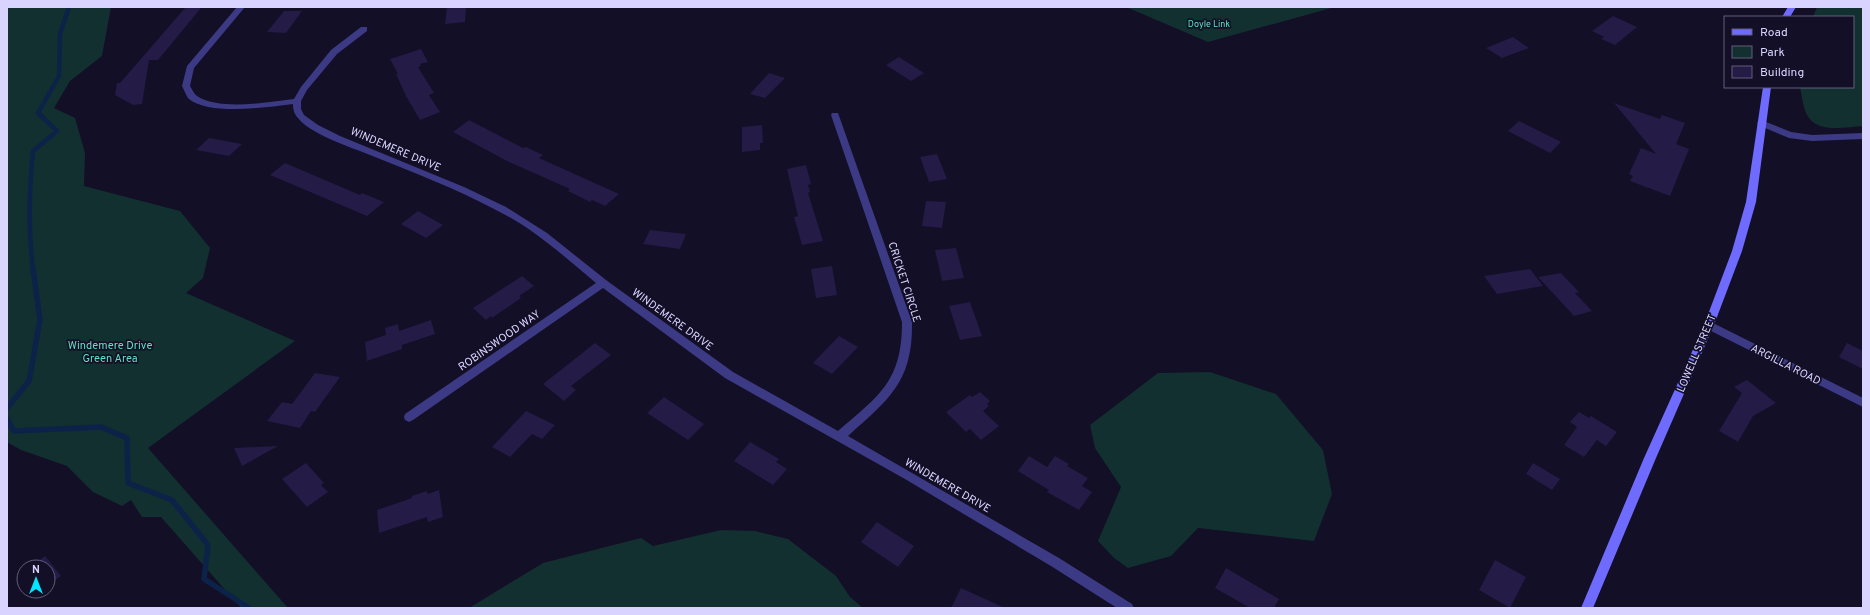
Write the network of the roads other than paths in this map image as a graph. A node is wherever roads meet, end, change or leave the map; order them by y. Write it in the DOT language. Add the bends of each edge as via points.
graph roads {
  1 [pos="241,7"];
  2 [pos="1792,7"];
  3 [pos="1787,16"];
  4 [pos="364,29"];
  5 [pos="1767,88"];
  6 [pos="297,101"];
  7 [pos="835,115"];
  8 [pos="1761,123"];
  9 [pos="1863,136"];
  10 [pos="603,283"];
  11 [pos="1709,325"];
  12 [pos="1863,403"];
  13 [pos="409,417"];
  14 [pos="839,437"];
  15 [pos="1128,608"];
  16 [pos="1587,608"];
  1 -- 6 [label="street" via="190,68 186,80 188,91 197,100 221,107"];
  2 -- 3 [label="main road"];
  4 -- 6 [label="street" via="334,52"];
  5 -- 8 [label="main road, LOWELL STREET"];
  6 -- 10 [label="street, WINDEMERE DRIVE" via="298,113 315,127 503,209 544,235"];
  7 -- 14 [label="street, CRICKET CIRCLE" via="907,322 909,339 908,352 893,385"];
  8 -- 9 [label="street" via="1789,135 1812,138"];
  8 -- 11 [label="main road, LOWELL STREET" via="1753,191 1746,223"];
  10 -- 13 [label="street, ROBINSWOOD WAY"];
  10 -- 14 [label="street, WINDEMERE DRIVE" via="728,375"];
  11 -- 12 [label="street, ARGILLA ROAD"];
  11 -- 16 [label="main road, LOWELL STREET"];
  14 -- 15 [label="street, WINDEMERE DRIVE" via="1055,562"];
}
